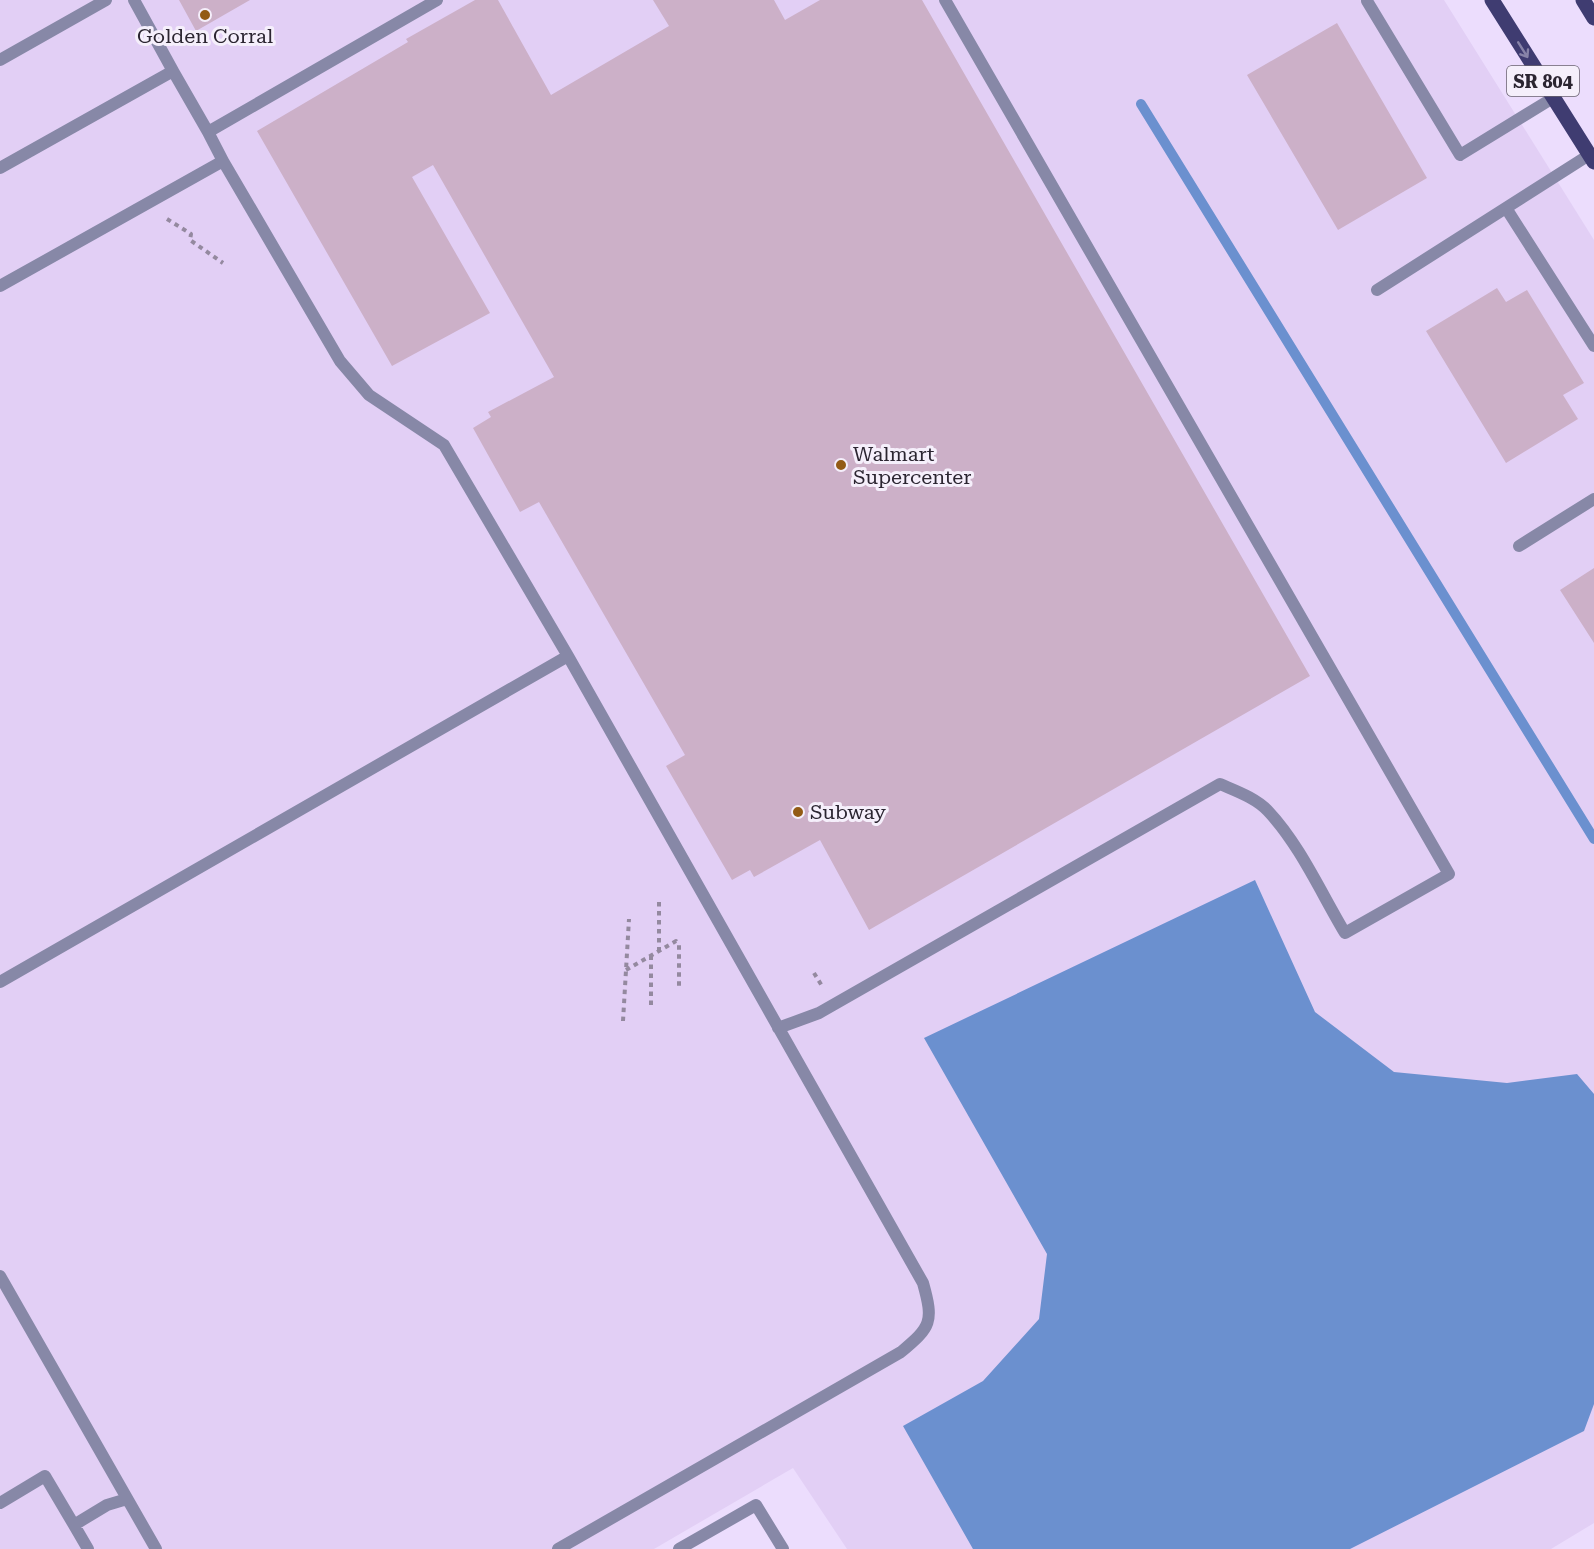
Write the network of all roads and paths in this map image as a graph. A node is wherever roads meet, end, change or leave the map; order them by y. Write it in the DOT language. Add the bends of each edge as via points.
graph roads {
  1 [pos="106,0"];
  2 [pos="134,0"];
  3 [pos="437,0"];
  4 [pos="945,0"];
  5 [pos="1492,0"];
  6 [pos="1583,0"];
  7 [pos="1367,1"];
  8 [pos="1594,18"];
  9 [pos="0,60"];
  10 [pos="173,71"];
  11 [pos="1553,98"];
  12 [pos="208,132"];
  13 [pos="1592,159"];
  14 [pos="224,160"];
  15 [pos="0,168"];
  16 [pos="1506,208"];
  17 [pos="164,217"];
  18 [pos="223,263"];
  19 [pos="0,286"];
  20 [pos="1377,290"];
  21 [pos="1594,346"];
  22 [pos="1594,499"];
  23 [pos="1519,546"];
  24 [pos="568,656"];
  25 [pos="659,902"];
  26 [pos="629,919"];
  27 [pos="659,951"];
  28 [pos="651,955"];
  29 [pos="626,969"];
  30 [pos="0,982"];
  31 [pos="679,989"];
  32 [pos="651,1005"];
  33 [pos="623,1021"];
  34 [pos="778,1028"];
  35 [pos="1,1283"];
  36 [pos="127,1499"];
  37 [pos="0,1503"];
  38 [pos="74,1525"];
  39 [pos="88,1549"];
  40 [pos="156,1549"];
  41 [pos="558,1549"];
  42 [pos="679,1549"];
  43 [pos="783,1549"];
  1 -- 9 [label="lane"];
  2 -- 10 [label="lane"];
  3 -- 12 [label="lane"];
  4 -- 34 [label="lane" via="1449,874 1345,933 1287,835 1267,809 1220,784 819,1013"];
  5 -- 11 [label="main road, SR 804, one-way"];
  6 -- 8 [label="main road"];
  7 -- 11 [label="lane" via="1460,155"];
  10 -- 12 [label="lane"];
  10 -- 15 [label="lane"];
  11 -- 13 [label="main road, SR 804"];
  12 -- 14 [label="lane"];
  13 -- 16 [label="lane"];
  14 -- 19 [label="lane"];
  14 -- 24 [label="lane" via="350,375 369,395 444,445"];
  16 -- 20 [label="lane"];
  16 -- 21 [label="lane"];
  17 -- 18 [label="path" via="193,233 190,240"];
  22 -- 23 [label="lane"];
  24 -- 30 [label="lane"];
  24 -- 34 [label="lane"];
  25 -- 27 [label="path"];
  26 -- 29 [label="path"];
  27 -- 28 [label="path"];
  27 -- 31 [label="path" via="676,941 679,945"];
  28 -- 29 [label="path"];
  28 -- 32 [label="path"];
  29 -- 33 [label="path"];
  34 -- 41 [label="lane" via="923,1283 930,1309 924,1333 901,1352"];
  35 -- 36 [label="lane"];
  36 -- 38 [label="lane" via="107,1505"];
  36 -- 40 [label="lane"];
  37 -- 38 [label="lane" via="45,1476"];
  38 -- 39 [label="lane"];
  42 -- 43 [label="lane" via="756,1505"];
}
